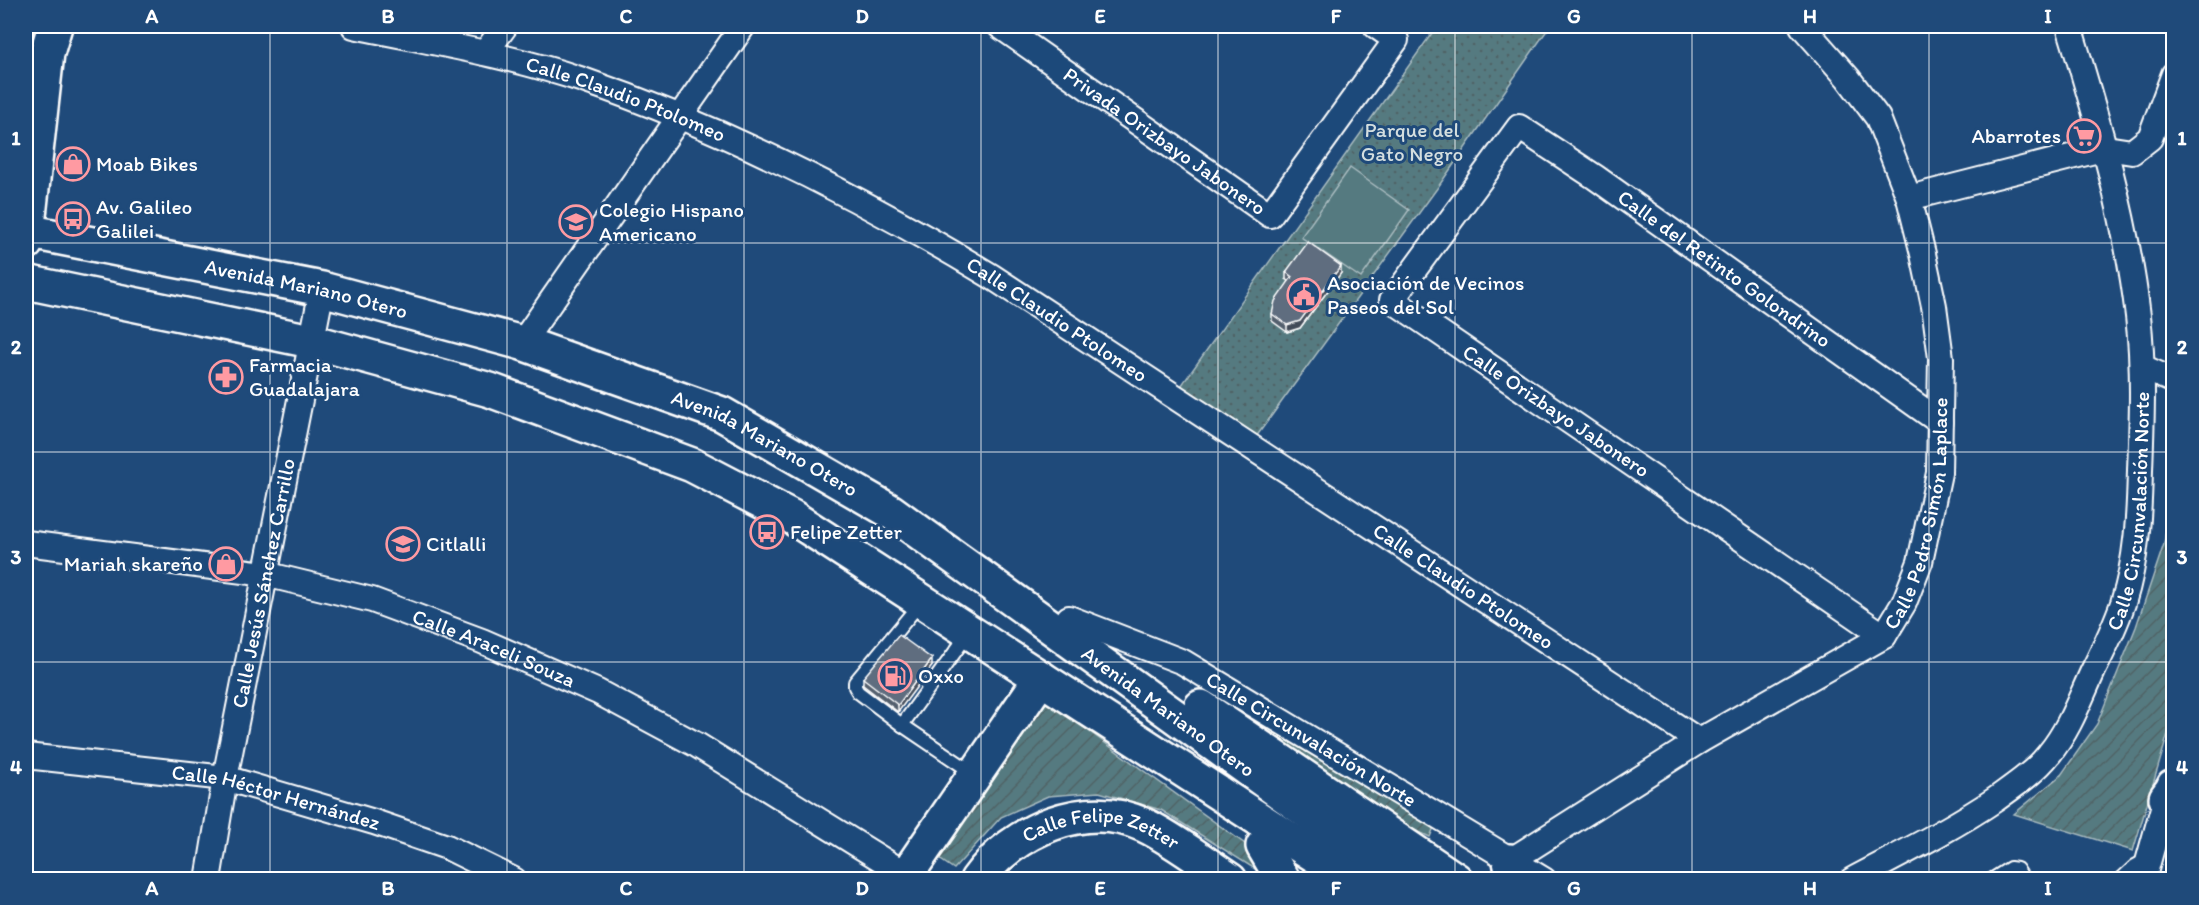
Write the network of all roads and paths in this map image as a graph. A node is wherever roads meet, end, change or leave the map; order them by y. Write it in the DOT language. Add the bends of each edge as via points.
graph roads {
  1 [pos="55,26"];
  2 [pos="354,26"];
  3 [pos="505,26"];
  4 [pos="743,26"];
  5 [pos="1000,26"];
  6 [pos="1376,26"];
  7 [pos="1802,26"];
  8 [pos="2069,26"];
  9 [pos="485,53"];
  10 [pos="2174,74"];
  11 [pos="680,117"];
  12 [pos="1511,139"];
  13 [pos="2106,148"];
  14 [pos="1909,198"];
  15 [pos="26,235"];
  16 [pos="26,282"];
  17 [pos="322,289"];
  18 [pos="311,341"];
  19 [pos="522,343"];
  20 [pos="2142,366"];
  21 [pos="2174,381"];
  22 [pos="1940,422"];
  23 [pos="26,543"];
  24 [pos="266,574"];
  25 [pos="1003,591"];
  26 [pos="922,601"];
  27 [pos="1069,618"];
  28 [pos="969,632"];
  29 [pos="1884,636"];
  30 [pos="1041,678"];
  31 [pos="1108,723"];
  32 [pos="902,725"];
  33 [pos="1699,741"];
  34 [pos="26,756"];
  35 [pos="975,774"];
  36 [pos="225,778"];
  37 [pos="2171,785"];
  38 [pos="1263,846"];
  39 [pos="2146,869"];
  40 [pos="1512,870"];
  41 [pos="908,878"];
  42 [pos="208,879"];
  43 [pos="514,879"];
  44 [pos="977,879"];
  45 [pos="1230,879"];
  46 [pos="1283,879"];
  47 [pos="1310,879"];
  48 [pos="1353,879"];
  49 [pos="1402,879"];
  50 [pos="1456,879"];
  51 [pos="1544,879"];
  52 [pos="1852,879"];
  53 [pos="1991,879"];
  54 [pos="2024,879"];
  55 [pos="2120,879"];
  1 -- 15 [label="main road" via="47,53"];
  2 -- 9 [label="street, Calle Claudio Ptolomeo"];
  3 -- 9 [label="street"];
  4 -- 11 [label="street"];
  5 -- 6 [label="street, Privada Orizbayo Jabonero" via="1270,215 1396,40"];
  7 -- 14 [label="street, Calle Pedro Simón Laplace" via="1878,118"];
  8 -- 13 [label="street, Calle Circunvalación Norte"];
  9 -- 11 [label="street, Calle Claudio Ptolomeo" via="582,80"];
  10 -- 13 [label="street" via="2151,138 2132,152"];
  11 -- 19 [label="street"];
  11 -- 33 [label="street, Calle Claudio Ptolomeo" via="875,209 981,270"];
  12 -- 22 [label="street, Calle del Retinto Golondrino" via="1519,127 1529,133"];
  12 -- 29 [label="street, Calle Orizbayo Jabonero" via="1392,300"];
  13 -- 14 [label="street"];
  13 -- 20 [label="street, Calle Circunvalación Norte" via="2125,230"];
  14 -- 22 [label="street, Calle Pedro Simón Laplace" via="1934,306 1941,358"];
  15 -- 17 [label="main road, Avenida Mariano Otero"];
  16 -- 18 [label="main road, Avenida Mariano Otero"];
  17 -- 18 [label="street, Calle Jesús Sánchez Carrillo"];
  17 -- 19 [label="main road, Avenida Mariano Otero"];
  18 -- 24 [label="street, Calle Jesús Sánchez Carrillo"];
  18 -- 26 [label="main road, Avenida Mariano Otero" via="490,390 692,465 792,517"];
  19 -- 25 [label="main road, Avenida Mariano Otero" via="722,414 890,511"];
  20 -- 21 [label="street"];
  20 -- 52 [label="street, Calle Circunvalación Norte" via="2139,514 2133,562 2109,639 2063,734 2048,756 2002,795 1960,822"];
  22 -- 29 [label="street, Calle Pedro Simón Laplace" via="1939,473 1920,561 1904,603"];
  23 -- 24 [label="street, Calle Araceli Souza"];
  24 -- 36 [label="street, Calle Jesús Sánchez Carrillo"];
  24 -- 41 [label="street, Calle Araceli Souza" via="372,600 482,641 598,692 697,745"];
  25 -- 27 [label="main road"];
  25 -- 49 [label="main road, Avenida Mariano Otero"];
  26 -- 28 [label="main road, Avenida Mariano Otero"];
  26 -- 32 [label="lane" via="855,682 858,692"];
  27 -- 40 [label="street, Calle Circunvalación Norte" via="1183,662"];
  27 -- 50 [label="main road"];
  28 -- 30 [label="main road, Avenida Mariano Otero"];
  28 -- 32 [label="lane"];
  29 -- 33 [label="street, Calle Pedro Simón Laplace"];
  30 -- 31 [label="main road, Avenida Mariano Otero"];
  30 -- 35 [label="main road"];
  31 -- 38 [label="main road"];
  31 -- 48 [label="main road, Avenida Mariano Otero"];
  32 -- 35 [label="lane"];
  33 -- 40 [label="street, Calle Pedro Simón Laplace"];
  34 -- 36 [label="street, Calle Héctor Hernández"];
  35 -- 41 [label="main road"];
  36 -- 42 [label="street, Calle Jesús Sánchez Carrillo"];
  36 -- 43 [label="street, Calle Héctor Hernández" via="447,847"];
  37 -- 39 [label="street"];
  38 -- 46 [label="main road"];
  38 -- 47 [label="main road"];
  39 -- 55 [label="lane" via="2135,866"];
  40 -- 51 [label="street, Calle Circunvalación Norte"];
  44 -- 45 [label="main road, Calle Felipe Zetter" via="1001,853 1037,829 1098,816 1125,818 1145,825"];
  53 -- 54 [label="lane" via="2010,868 2018,868"];
}
